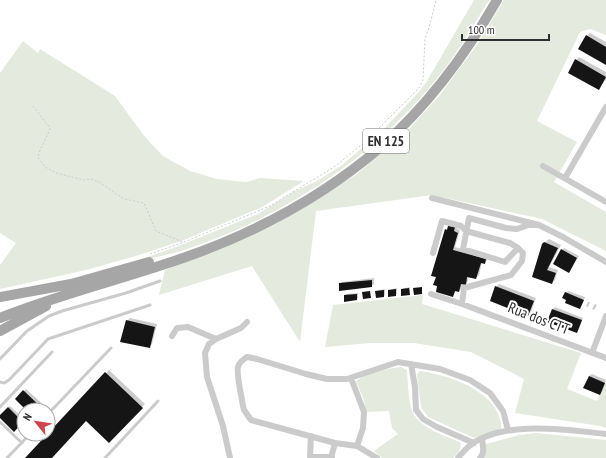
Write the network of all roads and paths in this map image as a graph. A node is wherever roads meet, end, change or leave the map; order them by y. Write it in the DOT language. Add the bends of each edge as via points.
graph roads {
  1 [pos="436,0"];
  2 [pos="497,0"];
  3 [pos="33,106"];
  4 [pos="606,107"];
  5 [pos="543,166"];
  6 [pos="565,178"];
  7 [pos="432,198"];
  8 [pos="606,202"];
  9 [pos="539,225"];
  10 [pos="466,231"];
  11 [pos="184,242"];
  12 [pos="209,247"];
  13 [pos="518,248"];
  14 [pos="433,253"];
  15 [pos="148,254"];
  16 [pos="606,262"];
  17 [pos="160,281"];
  18 [pos="431,294"];
  19 [pos="0,297"];
  20 [pos="462,304"];
  21 [pos="150,305"];
  22 [pos="0,314"];
  23 [pos="606,316"];
  24 [pos="0,318"];
  25 [pos="247,322"];
  26 [pos="0,331"];
  27 [pos="172,336"];
  28 [pos="216,339"];
  29 [pos="111,348"];
  30 [pos="52,352"];
  31 [pos="592,353"];
  32 [pos="606,358"];
  33 [pos="0,359"];
  34 [pos="411,364"];
  35 [pos="351,378"];
  36 [pos="0,382"];
  37 [pos="158,401"];
  38 [pos="56,406"];
  39 [pos="0,407"];
  40 [pos="0,422"];
  41 [pos="508,430"];
  42 [pos="606,434"];
  43 [pos="311,436"];
  44 [pos="482,439"];
  45 [pos="22,443"];
  46 [pos="334,443"];
  47 [pos="474,444"];
  48 [pos="357,446"];
  49 [pos="7,458"];
  50 [pos="105,458"];
  51 [pos="230,458"];
  52 [pos="332,458"];
  53 [pos="377,458"];
  54 [pos="458,458"];
  55 [pos="480,458"];
  1 -- 11 [label="path" via="425,38 423,80 419,88 370,137 334,167 270,206"];
  2 -- 12 [label="main road, EN 125" via="466,50 444,78 406,123 382,145 327,187 295,207"];
  3 -- 11 [label="path" via="50,128 38,157 46,167 56,173 99,182 124,199 144,203 156,231"];
  4 -- 6 [label="street"];
  5 -- 6 [label="street"];
  6 -- 8 [label="street"];
  7 -- 9 [label="street"];
  9 -- 10 [label="street" via="506,228 469,218"];
  9 -- 16 [label="street"];
  10 -- 13 [label="street" via="510,243"];
  10 -- 13 [label="street" via="463,249 505,262"];
  10 -- 14 [label="street" via="461,226 442,221"];
  11 -- 15 [label="path"];
  12 -- 19 [label="main road" via="72,284"];
  12 -- 22 [label="main road, EN 125" via="74,288"];
  12 -- 24 [label="main road, EN 125"];
  12 -- 26 [label="main road" via="137,277 48,305"];
  13 -- 20 [label="street" via="523,253 522,261 511,275 464,288"];
  17 -- 33 [label="lane" via="49,316 27,331"];
  18 -- 20 [label="street, Rua dos CTT"];
  20 -- 31 [label="street, Rua dos CTT"];
  21 -- 36 [label="lane" via="48,339 9,380"];
  23 -- 31 [label="street"];
  25 -- 28 [label="street" via="241,328"];
  27 -- 28 [label="street" via="177,328 188,327"];
  28 -- 51 [label="street" via="209,344 205,353 207,377 223,426"];
  29 -- 38 [label="lane"];
  30 -- 39 [label="lane"];
  31 -- 32 [label="street, Rua dos CTT"];
  34 -- 35 [label="street" via="398,362"];
  34 -- 41 [label="street" via="440,369 470,380 490,394 503,411"];
  34 -- 47 [label="street" via="416,410 423,419"];
  35 -- 43 [label="street" via="327,379 258,359 247,357 242,360 238,373 243,406 252,420"];
  35 -- 48 [label="street" via="364,412 363,428"];
  37 -- 50 [label="lane"];
  40 -- 45 [label="lane"];
  41 -- 42 [label="street" via="537,428"];
  41 -- 44 [label="street"];
  43 -- 46 [label="street"];
  43 -- 52 [label="street" via="310,458"];
  44 -- 47 [label="street"];
  44 -- 55 [label="street" via="484,449"];
  45 -- 49 [label="lane"];
  46 -- 48 [label="street"];
  46 -- 52 [label="street"];
  47 -- 54 [label="street"];
  48 -- 53 [label="street"];
}
